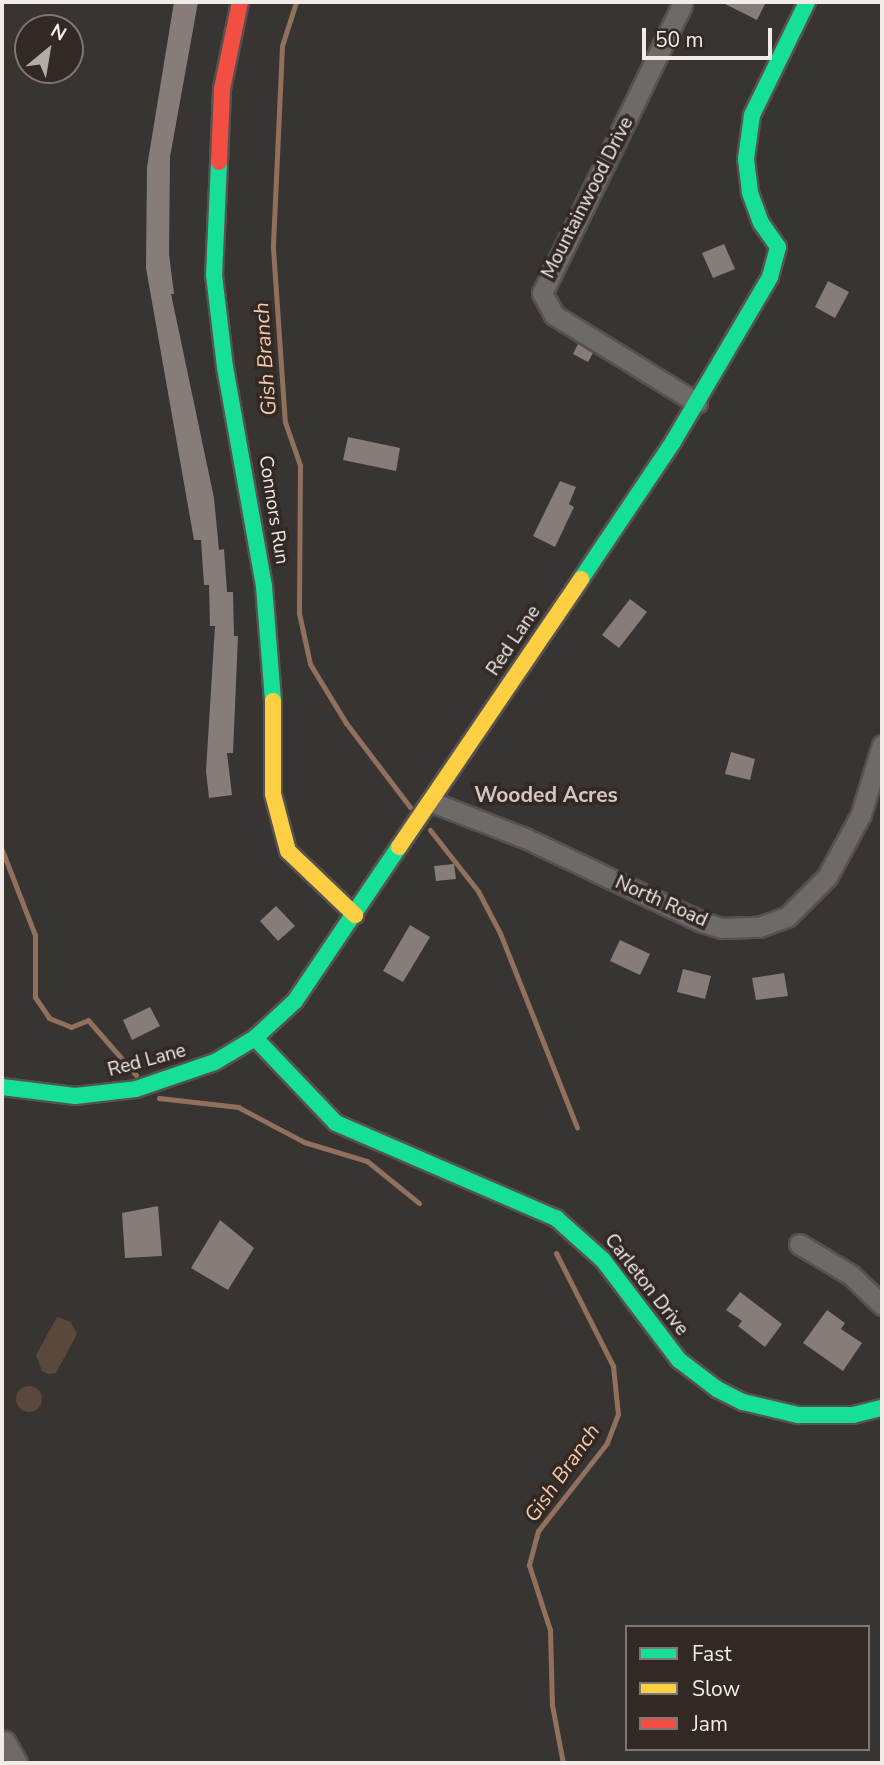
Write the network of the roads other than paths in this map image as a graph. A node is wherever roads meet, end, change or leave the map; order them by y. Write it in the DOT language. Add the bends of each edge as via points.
graph roads {
  1 [pos="240,2"];
  2 [pos="807,2"];
  3 [pos="682,5"];
  4 [pos="697,402"];
  5 [pos="882,745"];
  6 [pos="432,802"];
  7 [pos="355,915"];
  8 [pos="255,1038"];
  9 [pos="2,1087"];
  10 [pos="799,1244"];
  11 [pos="882,1305"];
  12 [pos="882,1408"];
  13 [pos="5,1741"];
  14 [pos="18,1763"];
  1 -- 7 [label="street, Connors Run" via="222,89 214,275 225,367 264,586 274,717 273,794 288,851"];
  2 -- 4 [label="street, Red Lane" via="752,115 746,159 750,192 761,223 778,247 772,267"];
  3 -- 4 [label="street, Mountainwood Drive" via="542,293 554,315"];
  4 -- 6 [label="street, Red Lane"];
  5 -- 6 [label="street, North Road" via="861,814 827,877 786,917 759,927 722,928 702,922 525,838"];
  6 -- 7 [label="street, Red Lane"];
  7 -- 8 [label="street, Red Lane" via="295,1001"];
  8 -- 9 [label="street, Red Lane" via="215,1062 136,1089 75,1096"];
  8 -- 12 [label="street, Carleton Drive" via="336,1123 556,1218 603,1260 679,1360 717,1388 743,1402 798,1415 853,1415"];
  10 -- 11 [label="street" via="851,1275"];
  13 -- 14 [label="street"];
}
